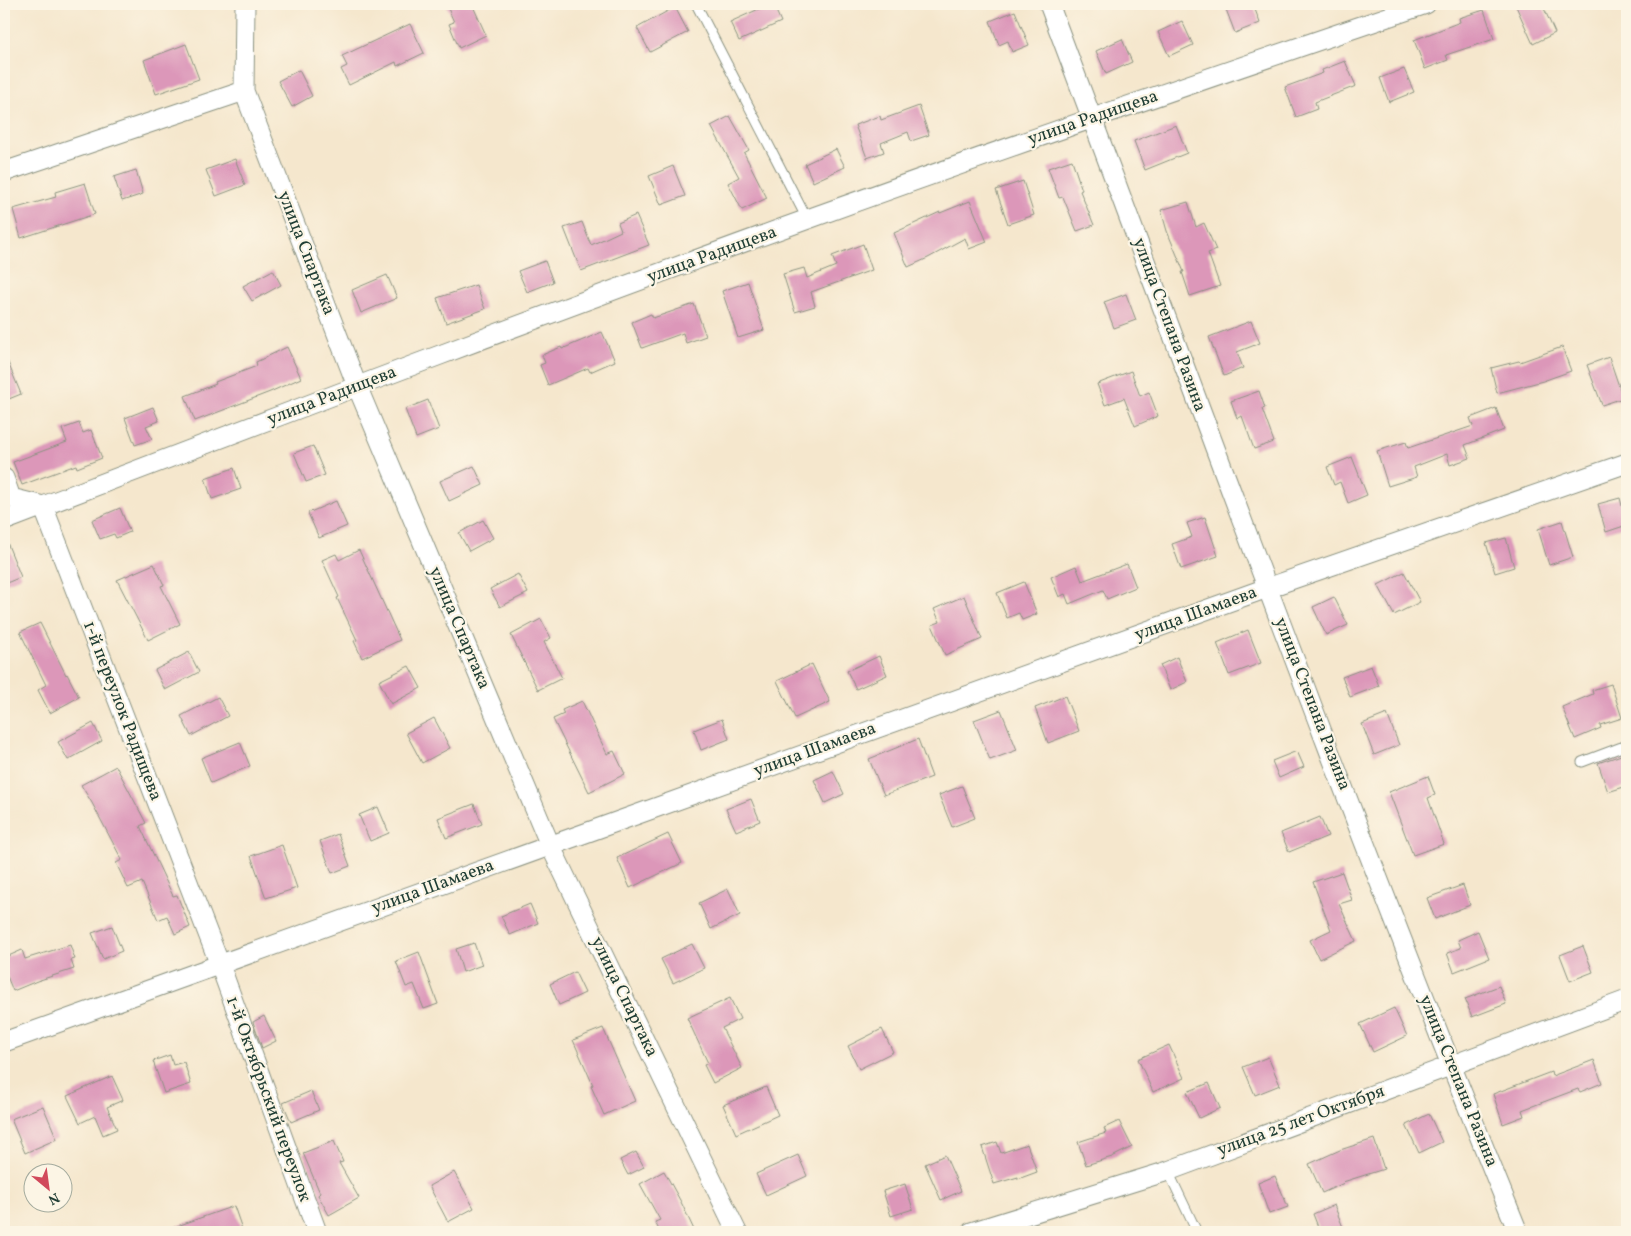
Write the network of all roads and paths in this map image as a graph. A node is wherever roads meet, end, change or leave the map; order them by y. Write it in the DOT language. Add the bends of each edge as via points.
graph roads {
  1 [pos="245,4"];
  2 [pos="696,4"];
  3 [pos="1049,4"];
  4 [pos="1426,4"];
  5 [pos="244,91"];
  6 [pos="1092,118"];
  7 [pos="4,172"];
  8 [pos="807,219"];
  9 [pos="358,386"];
  10 [pos="1627,464"];
  11 [pos="4,478"];
  12 [pos="43,506"];
  13 [pos="4,521"];
  14 [pos="1268,588"];
  15 [pos="1627,745"];
  16 [pos="1582,762"];
  17 [pos="550,845"];
  18 [pos="220,965"];
  19 [pos="1627,1000"];
  20 [pos="4,1042"];
  21 [pos="1450,1066"];
  22 [pos="1168,1171"];
  23 [pos="317,1232"];
  24 [pos="737,1232"];
  25 [pos="971,1232"];
  26 [pos="1197,1232"];
  27 [pos="1518,1232"];
  1 -- 5 [label="street, улица Спартака"];
  2 -- 8 [label="lane"];
  3 -- 6 [label="street, улица Степана Разина"];
  4 -- 6 [label="street, улица Радищева"];
  5 -- 7 [label="street"];
  5 -- 9 [label="street, улица Спартака"];
  6 -- 8 [label="street, улица Радищева"];
  6 -- 14 [label="street, улица Степана Разина"];
  8 -- 9 [label="street, улица Радищева"];
  9 -- 12 [label="street, улица Радищева"];
  9 -- 17 [label="street, улица Спартака"];
  10 -- 14 [label="street, улица Шамаева"];
  11 -- 12 [label="street" via="11,498"];
  12 -- 13 [label="street, улица Радищева"];
  12 -- 18 [label="street, 1-й переулок Радищева"];
  14 -- 17 [label="street, улица Шамаева"];
  14 -- 21 [label="street, улица Степана Разина"];
  15 -- 16 [label="lane"];
  17 -- 18 [label="street, улица Шамаева"];
  17 -- 24 [label="street, улица Спартака"];
  18 -- 20 [label="street, улица Шамаева"];
  18 -- 23 [label="street, 1-й Октябрьский переулок"];
  19 -- 21 [label="street, улица 25 лет Октября"];
  21 -- 22 [label="street, улица 25 лет Октября"];
  21 -- 27 [label="street, улица Степана Разина"];
  22 -- 25 [label="street, улица 25 лет Октября"];
  22 -- 26 [label="lane"];
}
